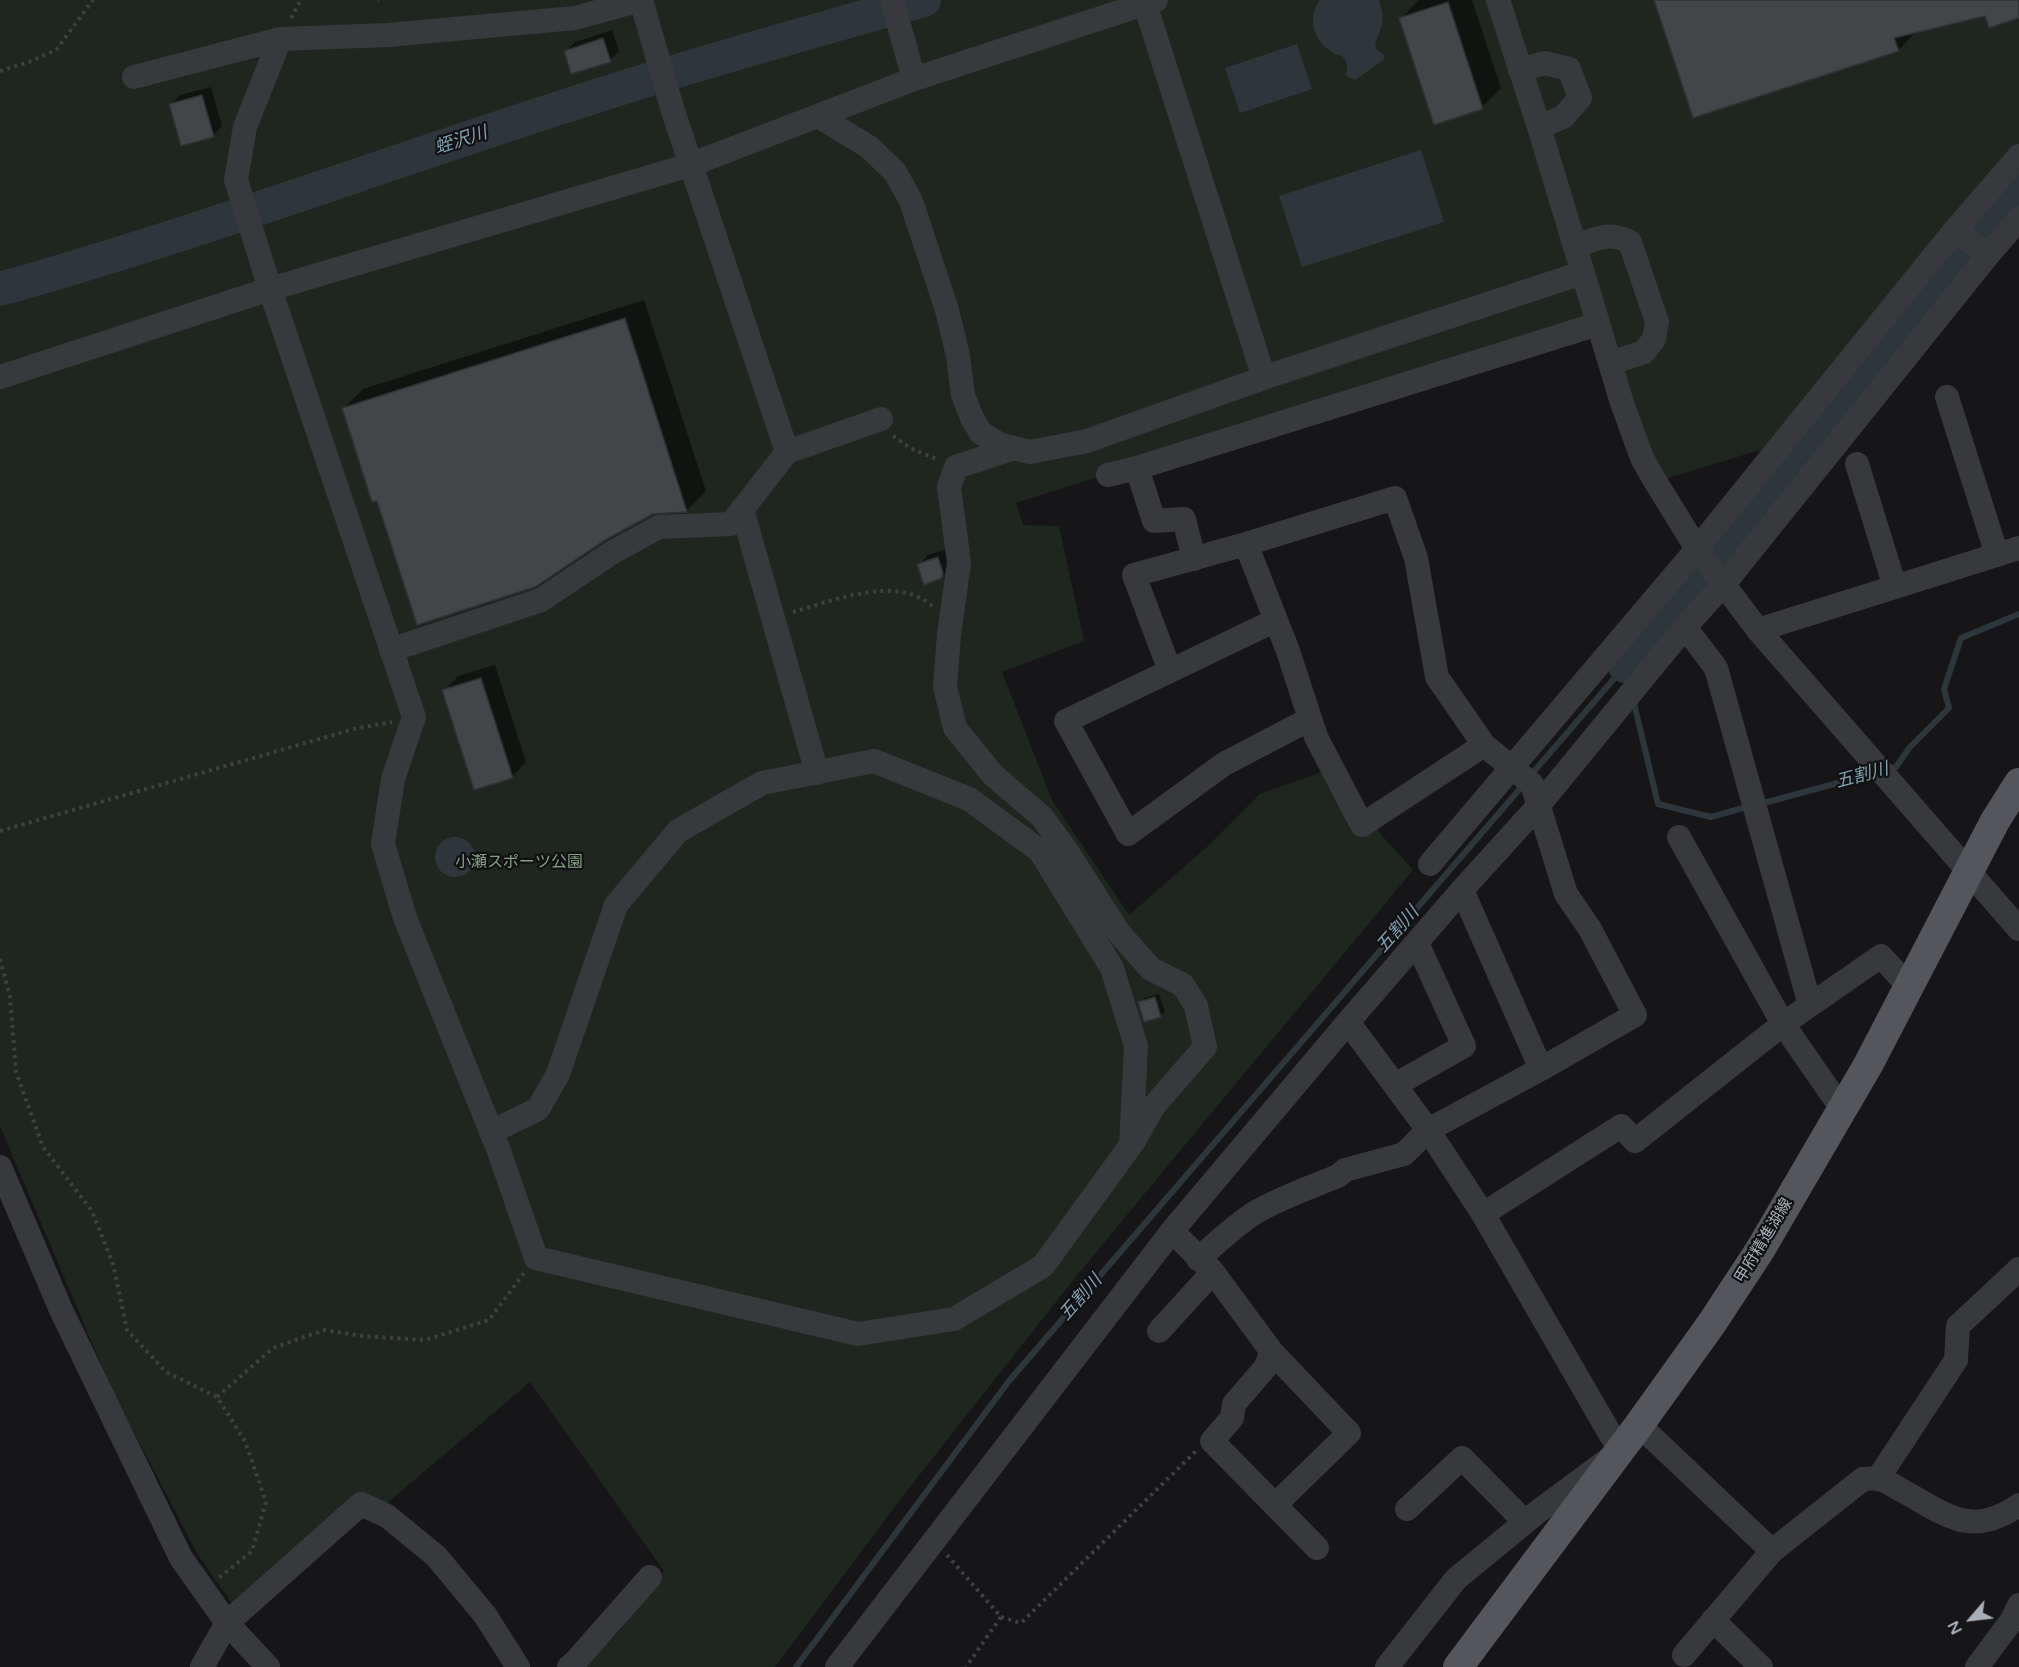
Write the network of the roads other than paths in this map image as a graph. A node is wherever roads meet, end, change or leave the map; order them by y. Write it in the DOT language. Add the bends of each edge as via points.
graph roads {
  1 [pos="641,0"];
  2 [pos="892,0"];
  3 [pos="1498,0"];
  4 [pos="1150,2"];
  5 [pos="279,39"];
  6 [pos="1520,70"];
  7 [pos="134,77"];
  8 [pos="914,80"];
  9 [pos="818,116"];
  10 [pos="1539,127"];
  11 [pos="2019,156"];
  12 [pos="690,165"];
  13 [pos="2019,219"];
  14 [pos="1955,230"];
  15 [pos="1575,246"];
  16 [pos="1988,255"];
  17 [pos="1582,273"];
  18 [pos="270,289"];
  19 [pos="1598,324"];
  20 [pos="1610,363"];
  21 [pos="0,377"];
  22 [pos="1263,378"];
  23 [pos="1947,397"];
  24 [pos="881,419"];
  25 [pos="1014,448"];
  26 [pos="788,452"];
  27 [pos="1857,464"];
  28 [pos="1137,468"];
  29 [pos="1108,475"];
  30 [pos="742,509"];
  31 [pos="1246,544"];
  32 [pos="2008,551"];
  33 [pos="1699,552"];
  34 [pos="1194,559"];
  35 [pos="1720,580"];
  36 [pos="1895,587"];
  37 [pos="1276,620"];
  38 [pos="1685,627"];
  39 [pos="1758,630"];
  40 [pos="392,650"];
  41 [pos="1170,671"];
  42 [pos="1310,719"];
  43 [pos="1484,745"];
  44 [pos="817,772"];
  45 [pos="1525,782"];
  46 [pos="2019,783"];
  47 [pos="1678,837"];
  48 [pos="1430,864"];
  49 [pos="1970,872"];
  50 [pos="1462,890"];
  51 [pos="2019,929"];
  52 [pos="1417,943"];
  53 [pos="1909,987"];
  54 [pos="1810,1005"];
  55 [pos="1348,1022"];
  56 [pos="1783,1024"];
  57 [pos="1541,1069"];
  58 [pos="1395,1085"];
  59 [pos="1842,1110"];
  60 [pos="1428,1130"];
  61 [pos="491,1132"];
  62 [pos="1131,1145"];
  63 [pos="0,1167"];
  64 [pos="1483,1214"];
  65 [pos="1172,1231"];
  66 [pos="1205,1266"];
  67 [pos="2019,1269"];
  68 [pos="1159,1331"];
  69 [pos="1272,1352"];
  70 [pos="1639,1425"];
  71 [pos="1620,1451"];
  72 [pos="1879,1477"];
  73 [pos="1275,1504"];
  74 [pos="2019,1505"];
  75 [pos="1407,1509"];
  76 [pos="1525,1522"];
  77 [pos="1317,1548"];
  78 [pos="1772,1551"];
  79 [pos="650,1576"];
  80 [pos="2019,1605"];
  81 [pos="1713,1620"];
  82 [pos="227,1623"];
  83 [pos="1684,1655"];
  84 [pos="202,1667"];
  85 [pos="268,1667"];
  86 [pos="519,1667"];
  87 [pos="569,1667"];
  88 [pos="837,1667"];
  89 [pos="1387,1667"];
  90 [pos="1458,1667"];
  91 [pos="1761,1667"];
  92 [pos="1977,1667"];
  1 -- 5 [label="street" via="575,18 388,35"];
  1 -- 12 [label="street"];
  2 -- 8 [label="street"];
  3 -- 6 [label="street"];
  4 -- 8 [label="street"];
  4 -- 22 [label="street"];
  5 -- 7 [label="street"];
  5 -- 18 [label="street" via="245,127 236,180"];
  6 -- 10 [label="street"];
  6 -- 10 [label="street" via="1544,63 1569,69 1580,98 1563,117"];
  8 -- 9 [label="street"];
  9 -- 12 [label="street"];
  9 -- 25 [label="street" via="869,147 895,172 910,201 947,310 963,395 972,418 981,433"];
  10 -- 15 [label="street"];
  11 -- 14 [label="street"];
  12 -- 18 [label="street"];
  12 -- 26 [label="street"];
  13 -- 16 [label="street"];
  14 -- 16 [label="street"];
  14 -- 33 [label="street"];
  15 -- 17 [label="street"];
  15 -- 20 [label="street" via="1605,236 1630,242 1657,322 1654,339 1644,352"];
  16 -- 35 [label="street"];
  17 -- 19 [label="street"];
  17 -- 22 [label="street"];
  18 -- 21 [label="street"];
  18 -- 40 [label="street"];
  19 -- 20 [label="street"];
  19 -- 28 [label="street"];
  20 -- 33 [label="street" via="1642,458"];
  22 -- 25 [label="street" via="1087,441 1030,452"];
  23 -- 32 [label="street"];
  24 -- 26 [label="street"];
  25 -- 62 [label="street" via="956,467 949,487 959,563 945,687 955,728 993,775 1042,817 1119,933 1151,969 1183,985 1196,1006 1205,1047 1153,1107"];
  26 -- 30 [label="street"];
  27 -- 36 [label="street"];
  28 -- 29 [label="street"];
  28 -- 34 [label="street" via="1154,521 1184,519"];
  30 -- 40 [label="street" via="731,524 659,527 542,600"];
  30 -- 44 [label="street"];
  31 -- 34 [label="street"];
  31 -- 37 [label="street"];
  31 -- 43 [label="street" via="1395,498 1416,558 1437,677"];
  32 -- 36 [label="street"];
  33 -- 35 [label="street"];
  33 -- 45 [label="street"];
  34 -- 41 [label="street" via="1134,575"];
  35 -- 38 [label="street"];
  35 -- 39 [label="street"];
  36 -- 39 [label="street"];
  37 -- 41 [label="street"];
  37 -- 42 [label="street"];
  38 -- 45 [label="street" via="1622,704"];
  38 -- 54 [label="street" via="1716,668"];
  39 -- 49 [label="street"];
  40 -- 61 [label="street" via="414,717 393,778 383,844 405,918"];
  41 -- 42 [label="street" via="1066,721 1128,834 1224,764"];
  42 -- 43 [label="street" via="1362,825"];
  43 -- 45 [label="street"];
  44 -- 61 [label="street" via="762,783 678,831 616,905 558,1074 538,1109"];
  44 -- 62 [label="street" via="874,761 969,799 1040,851 1112,968 1136,1046"];
  45 -- 48 [label="street"];
  45 -- 50 [label="street"];
  45 -- 57 [label="street" via="1566,894 1590,929 1635,1015"];
  46 -- 49 [label="main road, 甲府精進湖線"];
  47 -- 56 [label="street"];
  49 -- 51 [label="street"];
  49 -- 53 [label="main road, 甲府精進湖線"];
  50 -- 52 [label="street"];
  50 -- 57 [label="street"];
  52 -- 55 [label="street"];
  52 -- 58 [label="street" via="1464,1046"];
  53 -- 54 [label="street" via="1881,956"];
  53 -- 59 [label="main road, 甲府精進湖線"];
  54 -- 56 [label="street"];
  55 -- 58 [label="street"];
  55 -- 65 [label="street"];
  56 -- 59 [label="street"];
  56 -- 64 [label="street" via="1635,1141 1621,1126"];
  57 -- 60 [label="street"];
  58 -- 60 [label="street"];
  59 -- 70 [label="main road, 甲府精進湖線" via="1760,1250"];
  60 -- 64 [label="street"];
  60 -- 66 [label="street" via="1404,1154 1345,1170 1256,1212 1236,1226"];
  61 -- 62 [label="street" via="536,1258 858,1334 954,1319 1043,1266"];
  63 -- 82 [label="street" via="61,1310 182,1558"];
  64 -- 71 [label="street"];
  65 -- 66 [label="street"];
  65 -- 88 [label="street"];
  66 -- 68 [label="street"];
  66 -- 69 [label="street"];
  67 -- 72 [label="street" via="1958,1326 1956,1360"];
  69 -- 73 [label="street" via="1265,1368 1234,1404 1232,1418 1212,1441"];
  69 -- 73 [label="street" via="1349,1433"];
  70 -- 71 [label="main road, 甲府精進湖線"];
  70 -- 78 [label="street"];
  71 -- 76 [label="street"];
  71 -- 90 [label="main road, 甲府精進湖線"];
  72 -- 74 [label="street" via="1966,1522 2002,1517"];
  72 -- 78 [label="street" via="1863,1479"];
  73 -- 77 [label="street"];
  75 -- 76 [label="street" via="1462,1458"];
  76 -- 89 [label="street" via="1456,1579"];
  78 -- 81 [label="street"];
  79 -- 87 [label="street"];
  80 -- 92 [label="street"];
  81 -- 83 [label="street"];
  81 -- 91 [label="street"];
  82 -- 84 [label="street"];
  82 -- 85 [label="street"];
  82 -- 86 [label="street" via="362,1504 387,1516 436,1556 485,1615"];
}
